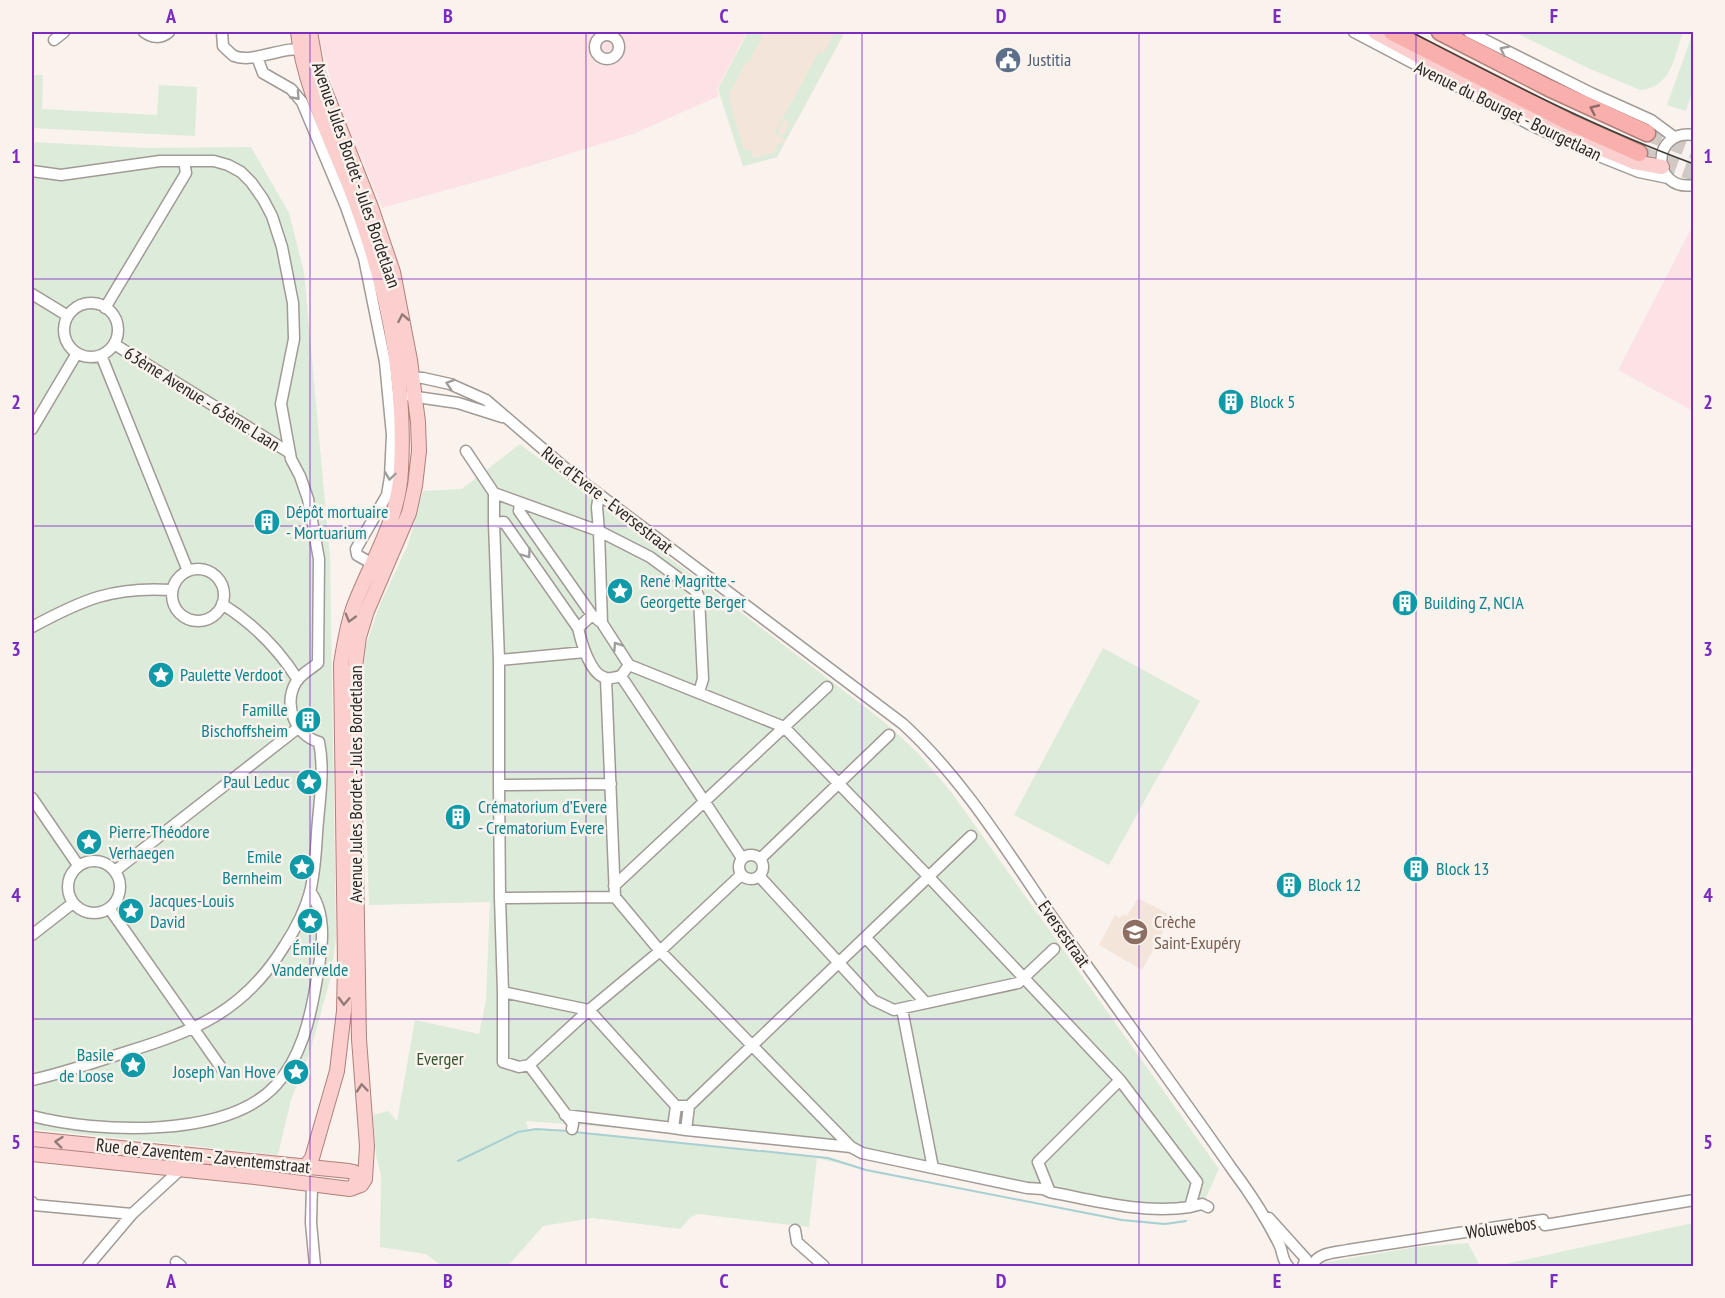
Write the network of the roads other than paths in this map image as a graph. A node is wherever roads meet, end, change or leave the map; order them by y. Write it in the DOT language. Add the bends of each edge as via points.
graph roads {
  1 [pos="64,32"];
  2 [pos="144,32"];
  3 [pos="169,32"];
  4 [pos="222,32"];
  5 [pos="298,32"];
  6 [pos="310,32"];
  7 [pos="1354,32"];
  8 [pos="1375,32"];
  9 [pos="1392,32"];
  10 [pos="1440,32"];
  11 [pos="1469,32"];
  12 [pos="54,40"];
  13 [pos="307,50"];
  14 [pos="257,57"];
  15 [pos="1647,133"];
  16 [pos="1694,135"];
  17 [pos="1674,137"];
  18 [pos="1640,153"];
  19 [pos="184,161"];
  20 [pos="32,171"];
  21 [pos="1665,172"];
  22 [pos="1694,185"];
  23 [pos="32,294"];
  24 [pos="105,308"];
  25 [pos="68,316"];
  26 [pos="114,344"];
  27 [pos="77,353"];
  28 [pos="101,355"];
  29 [pos="412,376"];
  30 [pos="397,377"];
  31 [pos="415,396"];
  32 [pos="394,397"];
  33 [pos="508,420"];
  34 [pos="32,429"];
  35 [pos="466,451"];
  36 [pos="290,453"];
  37 [pos="494,493"];
  38 [pos="599,495"];
  39 [pos="519,507"];
  40 [pos="499,522"];
  41 [pos="599,531"];
  42 [pos="378,567"];
  43 [pos="188,571"];
  44 [pos="172,590"];
  45 [pos="222,604"];
  46 [pos="592,615"];
  47 [pos="602,623"];
  48 [pos="32,627"];
  49 [pos="578,628"];
  50 [pos="585,652"];
  51 [pos="499,660"];
  52 [pos="629,665"];
  53 [pos="621,676"];
  54 [pos="606,678"];
  55 [pos="298,680"];
  56 [pos="852,685"];
  57 [pos="827,687"];
  58 [pos="699,692"];
  59 [pos="784,727"];
  60 [pos="298,728"];
  61 [pos="889,735"];
  62 [pos="838,783"];
  63 [pos="611,784"];
  64 [pos="499,785"];
  65 [pos="32,798"];
  66 [pos="706,801"];
  67 [pos="971,836"];
  68 [pos="742,858"];
  69 [pos="760,859"];
  70 [pos="78,865"];
  71 [pos="115,871"];
  72 [pos="741,875"];
  73 [pos="759,876"];
  74 [pos="929,877"];
  75 [pos="310,891"];
  76 [pos="615,892"];
  77 [pos="500,898"];
  78 [pos="73,903"];
  79 [pos="109,909"];
  80 [pos="32,935"];
  81 [pos="866,938"];
  82 [pos="1054,950"];
  83 [pos="660,951"];
  84 [pos="840,963"];
  85 [pos="1024,979"];
  86 [pos="503,992"];
  87 [pos="926,1003"];
  88 [pos="902,1009"];
  89 [pos="589,1010"];
  90 [pos="194,1028"];
  91 [pos="751,1046"];
  92 [pos="529,1065"];
  93 [pos="222,1069"];
  94 [pos="32,1080"];
  95 [pos="1120,1080"];
  96 [pos="676,1106"];
  97 [pos="688,1106"];
  98 [pos="565,1115"];
  99 [pos="32,1116"];
  100 [pos="673,1128"];
  101 [pos="572,1129"];
  102 [pos="686,1130"];
  103 [pos="32,1139"];
  104 [pos="850,1147"];
  105 [pos="32,1154"];
  106 [pos="187,1154"];
  107 [pos="271,1164"];
  108 [pos="306,1166"];
  109 [pos="933,1168"];
  110 [pos="182,1169"];
  111 [pos="270,1179"];
  112 [pos="312,1185"];
  113 [pos="350,1189"];
  114 [pos="1050,1192"];
  115 [pos="1694,1200"];
  116 [pos="1255,1202"];
  117 [pos="32,1205"];
  118 [pos="1208,1206"];
  119 [pos="1190,1207"];
  120 [pos="132,1214"];
  121 [pos="795,1230"];
  122 [pos="1307,1264"];
  123 [pos="88,1266"];
  124 [pos="315,1266"];
  125 [pos="824,1266"];
  126 [pos="1288,1266"];
  1 -- 12 [label="street"];
  2 -- 3 [label="street" via="157,37"];
  4 -- 14 [label="street" via="223,46 235,56"];
  5 -- 13 [label="main road, Avenue Jules Bordet - Jules Bordetlaan"];
  6 -- 13 [label="main road, Avenue Jules Bordet - Jules Bordetlaan"];
  7 -- 21 [label="street, Avenue du Bourget - Bourgetlaan" via="1584,149 1639,172"];
  8 -- 21 [label="main road" via="1592,144"];
  9 -- 18 [label="highway" via="1558,117"];
  15 -- 10 [label="highway, one-way"];
  17 -- 11 [label="street, one-way" via="1651,120"];
  13 -- 14 [label="street" via="282,50"];
  29 -- 13 [label="main road, Avenue Jules Bordet - Jules Bordetlaan, one-way" via="393,272"];
  13 -- 30 [label="main road, Avenue Jules Bordet - Jules Bordetlaan" via="303,64 314,98 369,240 389,317"];
  14 -- 32 [label="street, Avenue Jules Bordet - Jules Bordetlaan, one-way" via="262,73 291,89 303,102 346,207 364,258"];
  16 -- 17 [label="street"];
  17 -- 21 [label="street" via="1664,148 1661,160"];
  19 -- 20 [label="street" via="61,176"];
  19 -- 24 [label="street" via="186,173"];
  19 -- 36 [label="street" via="214,161 241,172 272,216 288,270 294,319 294,339 281,404"];
  21 -- 22 [label="street, Avenue du Bourget - Bourgetlaan" via="1681,186"];
  23 -- 25 [label="street"];
  24 -- 25 [label="street" via="91,303 74,309"];
  24 -- 26 [label="street" via="117,327"];
  25 -- 27 [label="street" via="64,334"];
  26 -- 28 [label="street"];
  26 -- 36 [label="street, 63ème Avenue - 63ème Laan"];
  27 -- 28 [label="street" via="87,357"];
  27 -- 34 [label="street"];
  28 -- 43 [label="street"];
  29 -- 30 [label="street, Rue d'Evere - Eversestraat"];
  29 -- 31 [label="main road, Avenue Jules Bordet - Jules Bordetlaan"];
  33 -- 29 [label="street, Rue d'Evere - Eversestraat, one-way" via="474,393"];
  30 -- 32 [label="main road, Avenue Jules Bordet - Jules Bordetlaan"];
  31 -- 32 [label="street, Rue d'Evere - Eversestraat"];
  31 -- 33 [label="street, Rue d'Evere - Eversestraat" via="466,405"];
  31 -- 42 [label="main road, Avenue Jules Bordet - Jules Bordetlaan" via="419,441 415,486 402,534"];
  32 -- 42 [label="main road, Avenue Jules Bordet - Jules Bordetlaan" via="402,456 399,488"];
  32 -- 42 [label="street, Avenue Jules Bordet - Jules Bordetlaan, one-way" via="387,495 356,549 357,555"];
  33 -- 38 [label="street, Rue d'Evere - Eversestraat"];
  35 -- 37 [label="street"];
  36 -- 55 [label="street" via="308,499 319,559 318,663"];
  37 -- 39 [label="street"];
  37 -- 40 [label="street"];
  38 -- 41 [label="street"];
  38 -- 56 [label="street, Rue d'Evere - Eversestraat"];
  39 -- 40 [label="street"];
  39 -- 41 [label="street"];
  39 -- 46 [label="street"];
  40 -- 49 [label="street, one-way"];
  40 -- 51 [label="street"];
  41 -- 47 [label="street"];
  41 -- 58 [label="street" via="650,557 696,591 703,679"];
  42 -- 108 [label="main road, Avenue Jules Bordet - Jules Bordetlaan, one-way" via="353,608 341,664 345,963 341,1046 330,1099"];
  113 -- 42 [label="main road, Avenue Jules Bordet - Jules Bordetlaan, one-way" via="363,1183 367,1146 359,1039 353,682 359,637"];
  43 -- 44 [label="street"];
  43 -- 45 [label="street" via="205,570 219,580"];
  44 -- 45 [label="street" via="173,604 189,620 212,616"];
  44 -- 48 [label="street" via="117,591 75,604"];
  45 -- 55 [label="street" via="258,630"];
  46 -- 47 [label="street"];
  46 -- 49 [label="street"];
  52 -- 47 [label="street, one-way"];
  49 -- 50 [label="street"];
  50 -- 51 [label="street"];
  50 -- 54 [label="street" via="598,673"];
  51 -- 64 [label="street"];
  52 -- 53 [label="street"];
  52 -- 58 [label="street"];
  53 -- 54 [label="street"];
  53 -- 66 [label="street"];
  54 -- 63 [label="street"];
  55 -- 60 [label="street" via="291,702"];
  56 -- 116 [label="street, Eversestraat" via="903,724 952,776"];
  57 -- 59 [label="street"];
  58 -- 59 [label="street"];
  59 -- 62 [label="street"];
  59 -- 66 [label="street"];
  60 -- 71 [label="street"];
  60 -- 75 [label="street" via="319,742 321,770"];
  61 -- 62 [label="street"];
  62 -- 69 [label="street"];
  62 -- 74 [label="street"];
  63 -- 64 [label="street"];
  63 -- 76 [label="street"];
  64 -- 77 [label="street"];
  65 -- 70 [label="street"];
  66 -- 68 [label="street"];
  66 -- 76 [label="street"];
  67 -- 74 [label="street"];
  68 -- 69 [label="street" via="753,855"];
  68 -- 72 [label="street" via="738,868"];
  69 -- 73 [label="street" via="763,866"];
  70 -- 71 [label="street" via="97,861"];
  70 -- 78 [label="street" via="68,883"];
  71 -- 79 [label="street" via="120,890"];
  72 -- 73 [label="street" via="752,879"];
  72 -- 83 [label="street"];
  73 -- 84 [label="street"];
  74 -- 81 [label="street"];
  74 -- 85 [label="street"];
  75 -- 90 [label="street" via="293,932 255,987 219,1015"];
  75 -- 99 [label="street" via="318,902 321,927 311,1011 295,1060 275,1086 248,1106 187,1125 118,1127"];
  76 -- 77 [label="street"];
  76 -- 83 [label="street"];
  77 -- 86 [label="street"];
  78 -- 79 [label="street" via="91,913"];
  78 -- 80 [label="street"];
  79 -- 90 [label="street"];
  81 -- 84 [label="street"];
  81 -- 87 [label="street"];
  82 -- 85 [label="street"];
  83 -- 89 [label="street"];
  83 -- 91 [label="street"];
  84 -- 88 [label="street" via="873,1000 894,1011"];
  84 -- 91 [label="street"];
  85 -- 87 [label="street"];
  85 -- 95 [label="street"];
  86 -- 89 [label="street"];
  86 -- 92 [label="street" via="503,1062 519,1067"];
  87 -- 88 [label="street"];
  88 -- 109 [label="street"];
  89 -- 92 [label="street"];
  89 -- 96 [label="street"];
  90 -- 93 [label="street"];
  90 -- 94 [label="street"];
  91 -- 97 [label="street"];
  91 -- 104 [label="street"];
  92 -- 98 [label="street"];
  95 -- 114 [label="street" via="1038,1162"];
  95 -- 119 [label="street" via="1197,1182"];
  96 -- 97 [label="street"];
  96 -- 100 [label="street"];
  97 -- 102 [label="street"];
  98 -- 100 [label="street"];
  98 -- 101 [label="street" via="573,1124"];
  100 -- 102 [label="street"];
  102 -- 104 [label="street"];
  106 -- 103 [label="main road, Rue de Zaventem - Zaventemstraat, one-way"];
  104 -- 109 [label="street"];
  105 -- 110 [label="main road, Rue de Zaventem - Zaventemstraat"];
  106 -- 107 [label="main road, Rue de Zaventem - Zaventemstraat"];
  106 -- 110 [label="street"];
  107 -- 108 [label="main road, Rue de Zaventem - Zaventemstraat"];
  107 -- 111 [label="main road"];
  108 -- 113 [label="main road, Rue de Zaventem - Zaventemstraat" via="354,1173 357,1181"];
  109 -- 114 [label="street"];
  110 -- 111 [label="main road, Rue de Zaventem - Zaventemstraat"];
  110 -- 120 [label="street"];
  111 -- 112 [label="main road, Rue de Zaventem - Zaventemstraat"];
  112 -- 113 [label="main road, Rue de Zaventem - Zaventemstraat"];
  112 -- 124 [label="street"];
  114 -- 119 [label="street" via="1146,1209"];
  115 -- 122 [label="street, Woluwebos" via="1545,1225 1543,1220 1348,1250 1321,1256"];
  116 -- 122 [label="street, Eversestraat"];
  116 -- 126 [label="street, Eversestraat"];
  117 -- 120 [label="street"];
  118 -- 119 [label="street"];
  120 -- 123 [label="street"];
  121 -- 125 [label="street" via="797,1242"];
}
